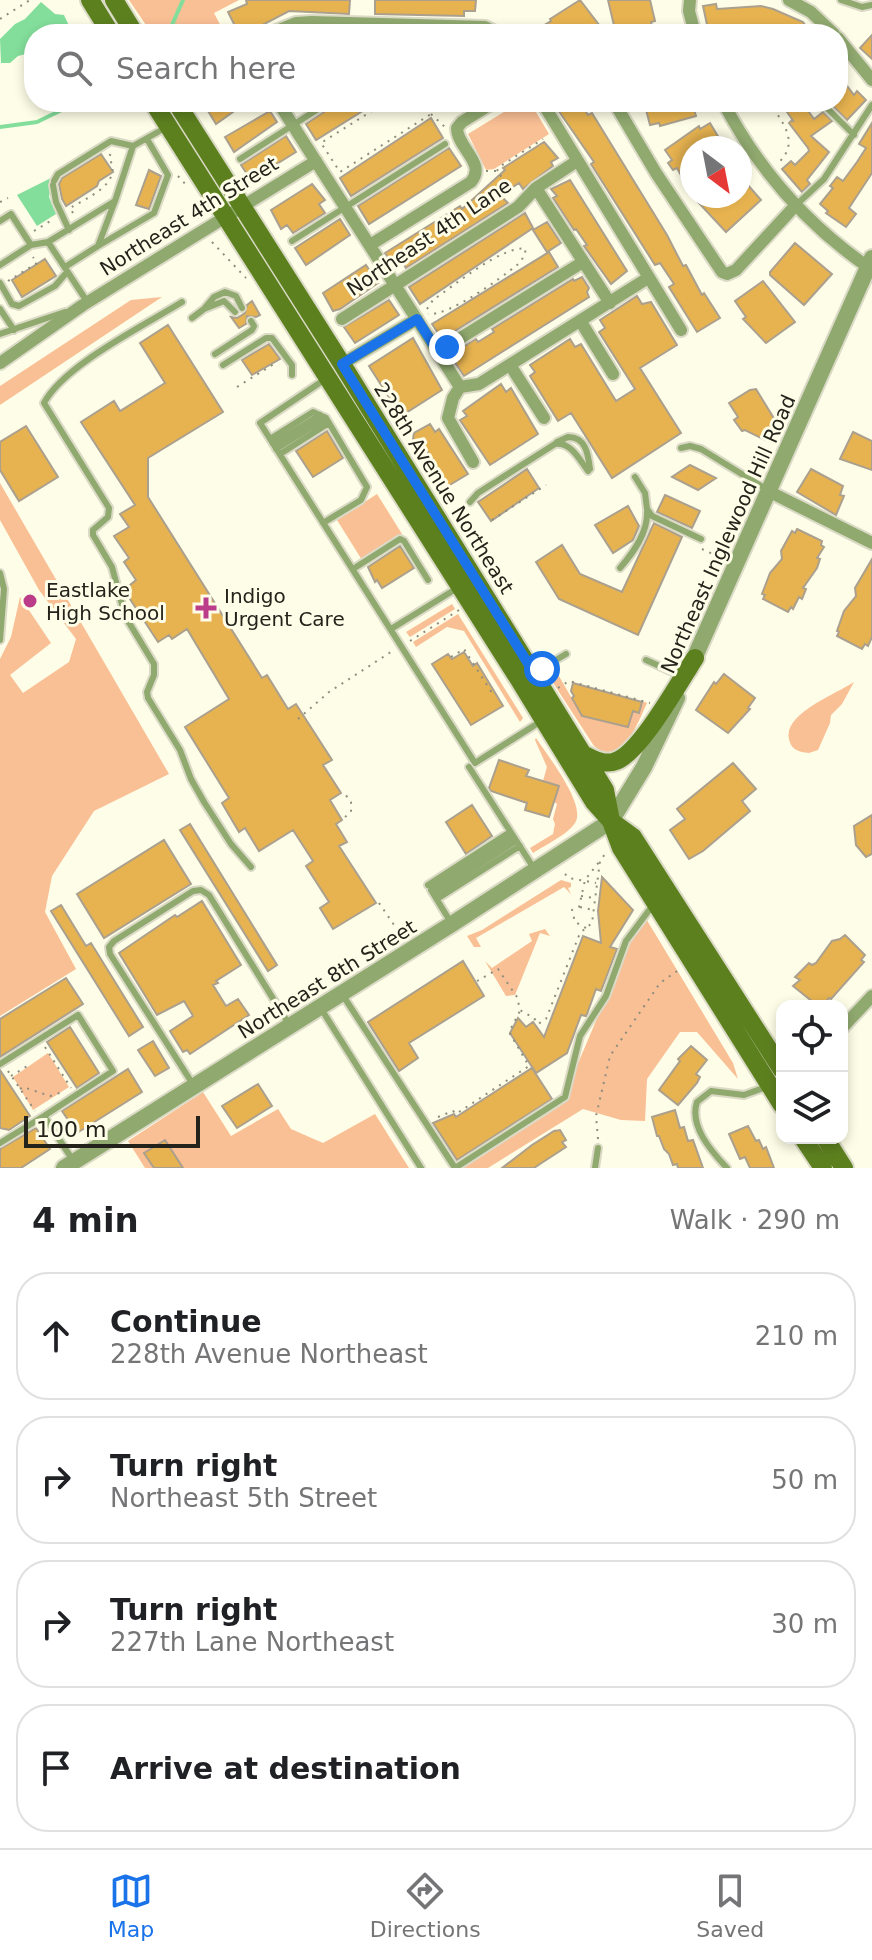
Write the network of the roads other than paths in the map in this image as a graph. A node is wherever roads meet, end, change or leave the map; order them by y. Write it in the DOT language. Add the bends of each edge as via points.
graph roads {
  1 [pos="90,0"];
  2 [pos="114,0"];
  3 [pos="690,0"];
  4 [pos="789,0"];
  5 [pos="841,0"];
  6 [pos="872,5"];
  7 [pos="105,24"];
  8 [pos="129,24"];
  9 [pos="294,24"];
  10 [pos="314,24"];
  11 [pos="692,24"];
  12 [pos="824,24"];
  13 [pos="848,51"];
  14 [pos="872,80"];
  15 [pos="872,105"];
  16 [pos="159,112"];
  17 [pos="182,112"];
  18 [pos="285,112"];
  19 [pos="313,112"];
  20 [pos="478,112"];
  21 [pos="548,112"];
  22 [pos="620,112"];
  23 [pos="729,112"];
  24 [pos="831,112"];
  25 [pos="293,125"];
  26 [pos="168,126"];
  27 [pos="854,135"];
  28 [pos="147,139"];
  29 [pos="445,144"];
  30 [pos="132,149"];
  31 [pos="240,159"];
  32 [pos="316,161"];
  33 [pos="577,161"];
  34 [pos="68,167"];
  35 [pos="63,175"];
  36 [pos="536,188"];
  37 [pos="115,201"];
  38 [pos="795,206"];
  39 [pos="346,207"];
  40 [pos="242,208"];
  41 [pos="225,217"];
  42 [pos="0,221"];
  43 [pos="69,230"];
  44 [pos="292,241"];
  45 [pos="48,242"];
  46 [pos="31,245"];
  47 [pos="370,245"];
  48 [pos="98,246"];
  49 [pos="583,262"];
  50 [pos="870,262"];
  51 [pos="0,265"];
  52 [pos="66,270"];
  53 [pos="648,278"];
  54 [pos="0,283"];
  55 [pos="395,285"];
  56 [pos="182,302"];
  57 [pos="610,303"];
  58 [pos="86,304"];
  59 [pos="242,308"];
  60 [pos="0,309"];
  61 [pos="204,309"];
  62 [pos="235,312"];
  63 [pos="423,315"];
  64 [pos="192,318"];
  65 [pos="342,319"];
  66 [pos="251,321"];
  67 [pos="581,322"];
  68 [pos="243,325"];
  69 [pos="681,330"];
  70 [pos="244,335"];
  71 [pos="11,338"];
  72 [pos="438,352"];
  73 [pos="215,354"];
  74 [pos="0,363"];
  75 [pos="342,364"];
  76 [pos="223,365"];
  77 [pos="510,365"];
  78 [pos="613,374"];
  79 [pos="292,375"];
  80 [pos="327,378"];
  81 [pos="460,387"];
  82 [pos="544,418"];
  83 [pos="325,419"];
  84 [pos="376,420"];
  85 [pos="555,444"];
  86 [pos="275,447"];
  87 [pos="681,448"];
  88 [pos="473,462"];
  89 [pos="635,477"];
  90 [pos="770,492"];
  91 [pos="470,502"];
  92 [pos="647,509"];
  93 [pos="323,523"];
  94 [pos="701,539"];
  95 [pos="872,543"];
  96 [pos="620,568"];
  97 [pos="353,569"];
  98 [pos="0,573"];
  99 [pos="428,580"];
  100 [pos="467,583"];
  101 [pos="391,629"];
  102 [pos="0,640"];
  103 [pos="566,654"];
  104 [pos="695,658"];
  105 [pos="646,660"];
  106 [pos="534,673"];
  107 [pos="684,678"];
  108 [pos="544,719"];
  109 [pos="581,753"];
  110 [pos="469,767"];
  111 [pos="611,821"];
  112 [pos="515,839"];
  113 [pos="251,867"];
  114 [pos="535,870"];
  115 [pos="433,892"];
  116 [pos="656,902"];
  117 [pos="452,924"];
  118 [pos="342,994"];
  119 [pos="872,996"];
  120 [pos="320,1007"];
  121 [pos="848,1022"];
  122 [pos="290,1026"];
  123 [pos="776,1061"];
  124 [pos="2,1065"];
  125 [pos="194,1086"];
  126 [pos="776,1086"];
  127 [pos="44,1116"];
  128 [pos="0,1143"];
  129 [pos="807,1144"];
  130 [pos="827,1144"];
  131 [pos="598,1148"];
  132 [pos="72,1166"];
  133 [pos="421,1168"];
  134 [pos="595,1168"];
  135 [pos="727,1168"];
  136 [pos="823,1168"];
  137 [pos="844,1168"];
  1 -- 7 [label="main road"];
  2 -- 8 [label="main road"];
  3 -- 11 [label="street"];
  4 -- 12 [label="street"];
  5 -- 6 [label="lane"];
  9 -- 10 [label="street"];
  13 -- 14 [label="street"];
  15 -- 27 [label="lane"];
  16 -- 26 [label="main road, 228th Avenue Northeast"];
  17 -- 40 [label="main road, 228th Avenue Northeast"];
  18 -- 25 [label="street"];
  19 -- 25 [label="lane"];
  20 -- 47 [label="street" via="457,128 476,165 471,182"];
  21 -- 33 [label="street"];
  22 -- 38 [label="street" via="722,272 736,270"];
  23 -- 38 [label="street"];
  24 -- 27 [label="lane"];
  25 -- 31 [label="lane"];
  25 -- 32 [label="street"];
  26 -- 28 [label="lane"];
  26 -- 41 [label="main road, 228th Avenue Northeast"];
  27 -- 38 [label="lane" via="824,179"];
  28 -- 30 [label="lane"];
  28 -- 48 [label="lane" via="168,175 154,213"];
  29 -- 39 [label="lane"];
  30 -- 34 [label="lane" via="111,141"];
  30 -- 37 [label="lane"];
  32 -- 39 [label="street"];
  32 -- 40 [label="street, Northeast 4th Street"];
  33 -- 36 [label="street, Northeast 4th Lane"];
  33 -- 53 [label="street"];
  34 -- 35 [label="lane"];
  34 -- 43 [label="lane" via="58,174 55,186"];
  36 -- 49 [label="street"];
  36 -- 55 [label="street, Northeast 4th Lane" via="523,202"];
  37 -- 43 [label="lane"];
  37 -- 48 [label="lane"];
  38 -- 50 [label="street" via="841,248"];
  39 -- 44 [label="lane"];
  39 -- 47 [label="street"];
  40 -- 41 [label="street, Northeast 4th Street"];
  40 -- 75 [label="main road, 228th Avenue Northeast"];
  41 -- 58 [label="street, Northeast 4th Street"];
  41 -- 80 [label="main road, 228th Avenue Northeast"];
  42 -- 46 [label="lane" via="11,214"];
  43 -- 45 [label="lane"];
  45 -- 46 [label="lane"];
  45 -- 52 [label="lane"];
  46 -- 51 [label="lane"];
  47 -- 55 [label="street"];
  48 -- 52 [label="lane"];
  49 -- 57 [label="street"];
  49 -- 72 [label="street"];
  50 -- 90 [label="street, Northeast Inglewood Hill Road"];
  52 -- 54 [label="lane" via="55,286 19,306 12,304"];
  52 -- 58 [label="lane"];
  53 -- 57 [label="street"];
  53 -- 69 [label="street"];
  55 -- 63 [label="street"];
  55 -- 65 [label="street, Northeast 4th Lane"];
  56 -- 113 [label="lane" via="73,371 44,403 109,508 93,535 112,567 125,616 154,664 148,698 209,810"];
  57 -- 67 [label="street"];
  58 -- 71 [label="street, Northeast 4th Street"];
  58 -- 71 [label="lane, Northeast 4th Street"];
  59 -- 61 [label="lane" via="236,296 225,292"];
  60 -- 71 [label="lane"];
  61 -- 62 [label="lane" via="224,301"];
  61 -- 64 [label="lane"];
  63 -- 72 [label="street"];
  63 -- 75 [label="street"];
  66 -- 70 [label="lane" via="253,329"];
  67 -- 77 [label="street"];
  67 -- 78 [label="street"];
  68 -- 70 [label="lane"];
  70 -- 73 [label="lane"];
  71 -- 74 [label="street, Northeast 4th Street"];
  72 -- 81 [label="street"];
  75 -- 84 [label="main road, 228th Avenue Northeast"];
  76 -- 79 [label="lane" via="266,338 276,341 292,365"];
  77 -- 81 [label="street" via="479,384"];
  77 -- 82 [label="street"];
  80 -- 84 [label="main road" via="342,380"];
  80 -- 86 [label="lane" via="260,423"];
  80 -- 100 [label="main road, 228th Avenue Northeast" via="430,539"];
  81 -- 88 [label="street" via="448,418"];
  83 -- 86 [label="lane"];
  83 -- 86 [label="lane" via="313,412"];
  83 -- 93 [label="lane" via="367,487 361,500"];
  84 -- 100 [label="main road, 228th Avenue Northeast"];
  85 -- 85 [label="lane" via="568,446 589,470 578,439 568,437"];
  85 -- 91 [label="lane"];
  86 -- 93 [label="lane"];
  87 -- 90 [label="lane" via="701,449"];
  89 -- 92 [label="lane"];
  90 -- 95 [label="street"];
  90 -- 104 [label="street, Northeast Inglewood Hill Road"];
  92 -- 94 [label="lane"];
  92 -- 96 [label="lane" via="647,524"];
  93 -- 97 [label="lane"];
  97 -- 99 [label="lane" via="400,539"];
  97 -- 101 [label="lane"];
  98 -- 102 [label="lane"];
  100 -- 101 [label="lane"];
  100 -- 106 [label="main road, 228th Avenue Northeast"];
  100 -- 108 [label="main road, 228th Avenue Northeast"];
  101 -- 108 [label="lane" via="475,763"];
  103 -- 106 [label="lane"];
  104 -- 107 [label="main road"];
  105 -- 107 [label="lane"];
  106 -- 109 [label="main road, 228th Avenue Northeast"];
  107 -- 109 [label="main road" via="624,757 610,763"];
  107 -- 111 [label="street, Northeast Inglewood Hill Road" via="644,767"];
  108 -- 111 [label="main road, 228th Avenue Northeast"];
  109 -- 111 [label="main road, 228th Avenue Northeast" via="605,790"];
  110 -- 112 [label="lane"];
  111 -- 114 [label="street, Northeast 8th Street"];
  111 -- 116 [label="main road, 228th Avenue Northeast" via="621,848"];
  111 -- 123 [label="main road, 228th Avenue Northeast" via="633,837"];
  112 -- 114 [label="lane"];
  112 -- 115 [label="lane"];
  112 -- 115 [label="lane"];
  114 -- 117 [label="street, Northeast 8th Street"];
  115 -- 117 [label="lane"];
  116 -- 118 [label="lane" via="626,941 606,996 580,1036 565,1097 455,1168"];
  116 -- 126 [label="main road, 228th Avenue Northeast"];
  117 -- 118 [label="street, Northeast 8th Street"];
  118 -- 120 [label="street, Northeast 8th Street"];
  119 -- 121 [label="street"];
  120 -- 122 [label="street, Northeast 8th Street"];
  120 -- 133 [label="lane"];
  122 -- 125 [label="street, Northeast 8th Street"];
  122 -- 125 [label="lane" via="209,895 193,891 109,947"];
  124 -- 127 [label="lane" via="78,1015 113,1071"];
  125 -- 132 [label="street, Northeast 8th Street"];
  126 -- 135 [label="lane" via="744,1095 711,1091 697,1102 694,1115 700,1131"];
  127 -- 128 [label="lane"];
  127 -- 132 [label="lane"];
  129 -- 136 [label="main road"];
  130 -- 137 [label="main road"];
  131 -- 134 [label="lane"];
}
